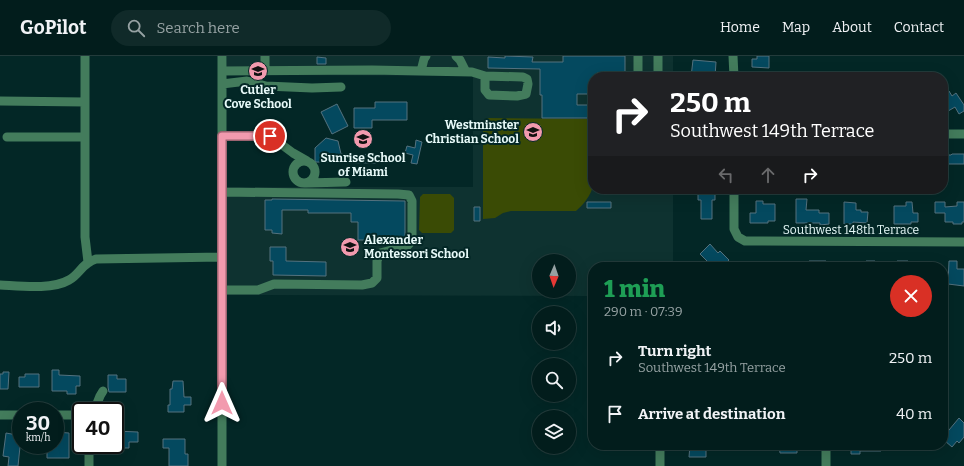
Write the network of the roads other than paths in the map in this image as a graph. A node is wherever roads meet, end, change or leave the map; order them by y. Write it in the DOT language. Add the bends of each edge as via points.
graph roads {
  1 [pos="85,56"];
  2 [pos="222,56"];
  3 [pos="265,56"];
  4 [pos="426,56"];
  5 [pos="456,56"];
  6 [pos="638,56"];
  7 [pos="658,56"];
  8 [pos="733,56"];
  9 [pos="222,71"];
  10 [pos="265,71"];
  11 [pos="421,71"];
  12 [pos="461,72"];
  13 [pos="638,72"];
  14 [pos="658,72"];
  15 [pos="734,72"];
  16 [pos="485,76"];
  17 [pos="222,84"];
  18 [pos="341,87"];
  19 [pos="0,101"];
  20 [pos="85,102"];
  21 [pos="948,134"];
  22 [pos="964,134"];
  23 [pos="222,136"];
  24 [pos="6,137"];
  25 [pos="85,137"];
  26 [pos="293,153"];
  27 [pos="307,161"];
  28 [pos="293,170"];
  29 [pos="316,172"];
  30 [pos="346,182"];
  31 [pos="306,183"];
  32 [pos="326,183"];
  33 [pos="222,192"];
  34 [pos="734,194"];
  35 [pos="964,242"];
  36 [pos="222,257"];
  37 [pos="88,262"];
  38 [pos="0,285"];
  39 [pos="222,290"];
  40 [pos="103,391"];
  41 [pos="98,402"];
  42 [pos="12,415"];
  43 [pos="0,416"];
  44 [pos="660,450"];
  45 [pos="826,450"];
  46 [pos="89,454"];
  47 [pos="89,466"];
  48 [pos="222,466"];
  49 [pos="660,466"];
  50 [pos="826,466"];
  1 -- 20 [label="street"];
  2 -- 9 [label="street"];
  3 -- 10 [label="street"];
  4 -- 11 [label="street"];
  5 -- 12 [label="street" via="460,60"];
  6 -- 13 [label="street"];
  7 -- 14 [label="street"];
  8 -- 15 [label="street"];
  9 -- 10 [label="street"];
  9 -- 17 [label="street"];
  10 -- 11 [label="street"];
  11 -- 12 [label="street"];
  12 -- 16 [label="street"];
  16 -- 16 [label="street" via="485,90 489,95 517,96 528,91 526,78"];
  17 -- 18 [label="street" via="246,81 266,86"];
  17 -- 23 [label="street"];
  19 -- 20 [label="street"];
  20 -- 25 [label="street"];
  21 -- 22 [label="street"];
  23 -- 26 [label="street" via="270,136"];
  23 -- 33 [label="street"];
  24 -- 25 [label="street"];
  25 -- 37 [label="street" via="85,237"];
  26 -- 27 [label="street"];
  26 -- 28 [label="street"];
  27 -- 28 [label="street" via="299,162"];
  27 -- 29 [label="street" via="313,165"];
  28 -- 31 [label="street" via="296,180"];
  29 -- 31 [label="street" via="313,179"];
  29 -- 32 [label="street" via="320,180"];
  30 -- 32 [label="street"];
  31 -- 32 [label="street"];
  33 -- 36 [label="street"];
  33 -- 39 [label="street" via="398,194 409,195 412,199 410,243 380,253 377,260 377,278 372,283 274,284 258,290"];
  34 -- 35 [label="street, Southwest 148th Terrace" via="734,227 739,238 746,241"];
  36 -- 37 [label="street" via="96,259"];
  36 -- 39 [label="street"];
  37 -- 38 [label="street" via="70,280 59,284"];
  39 -- 48 [label="street"];
  40 -- 41 [label="street"];
  42 -- 43 [label="street"];
  44 -- 49 [label="street"];
  45 -- 50 [label="street"];
  46 -- 47 [label="street"];
}
